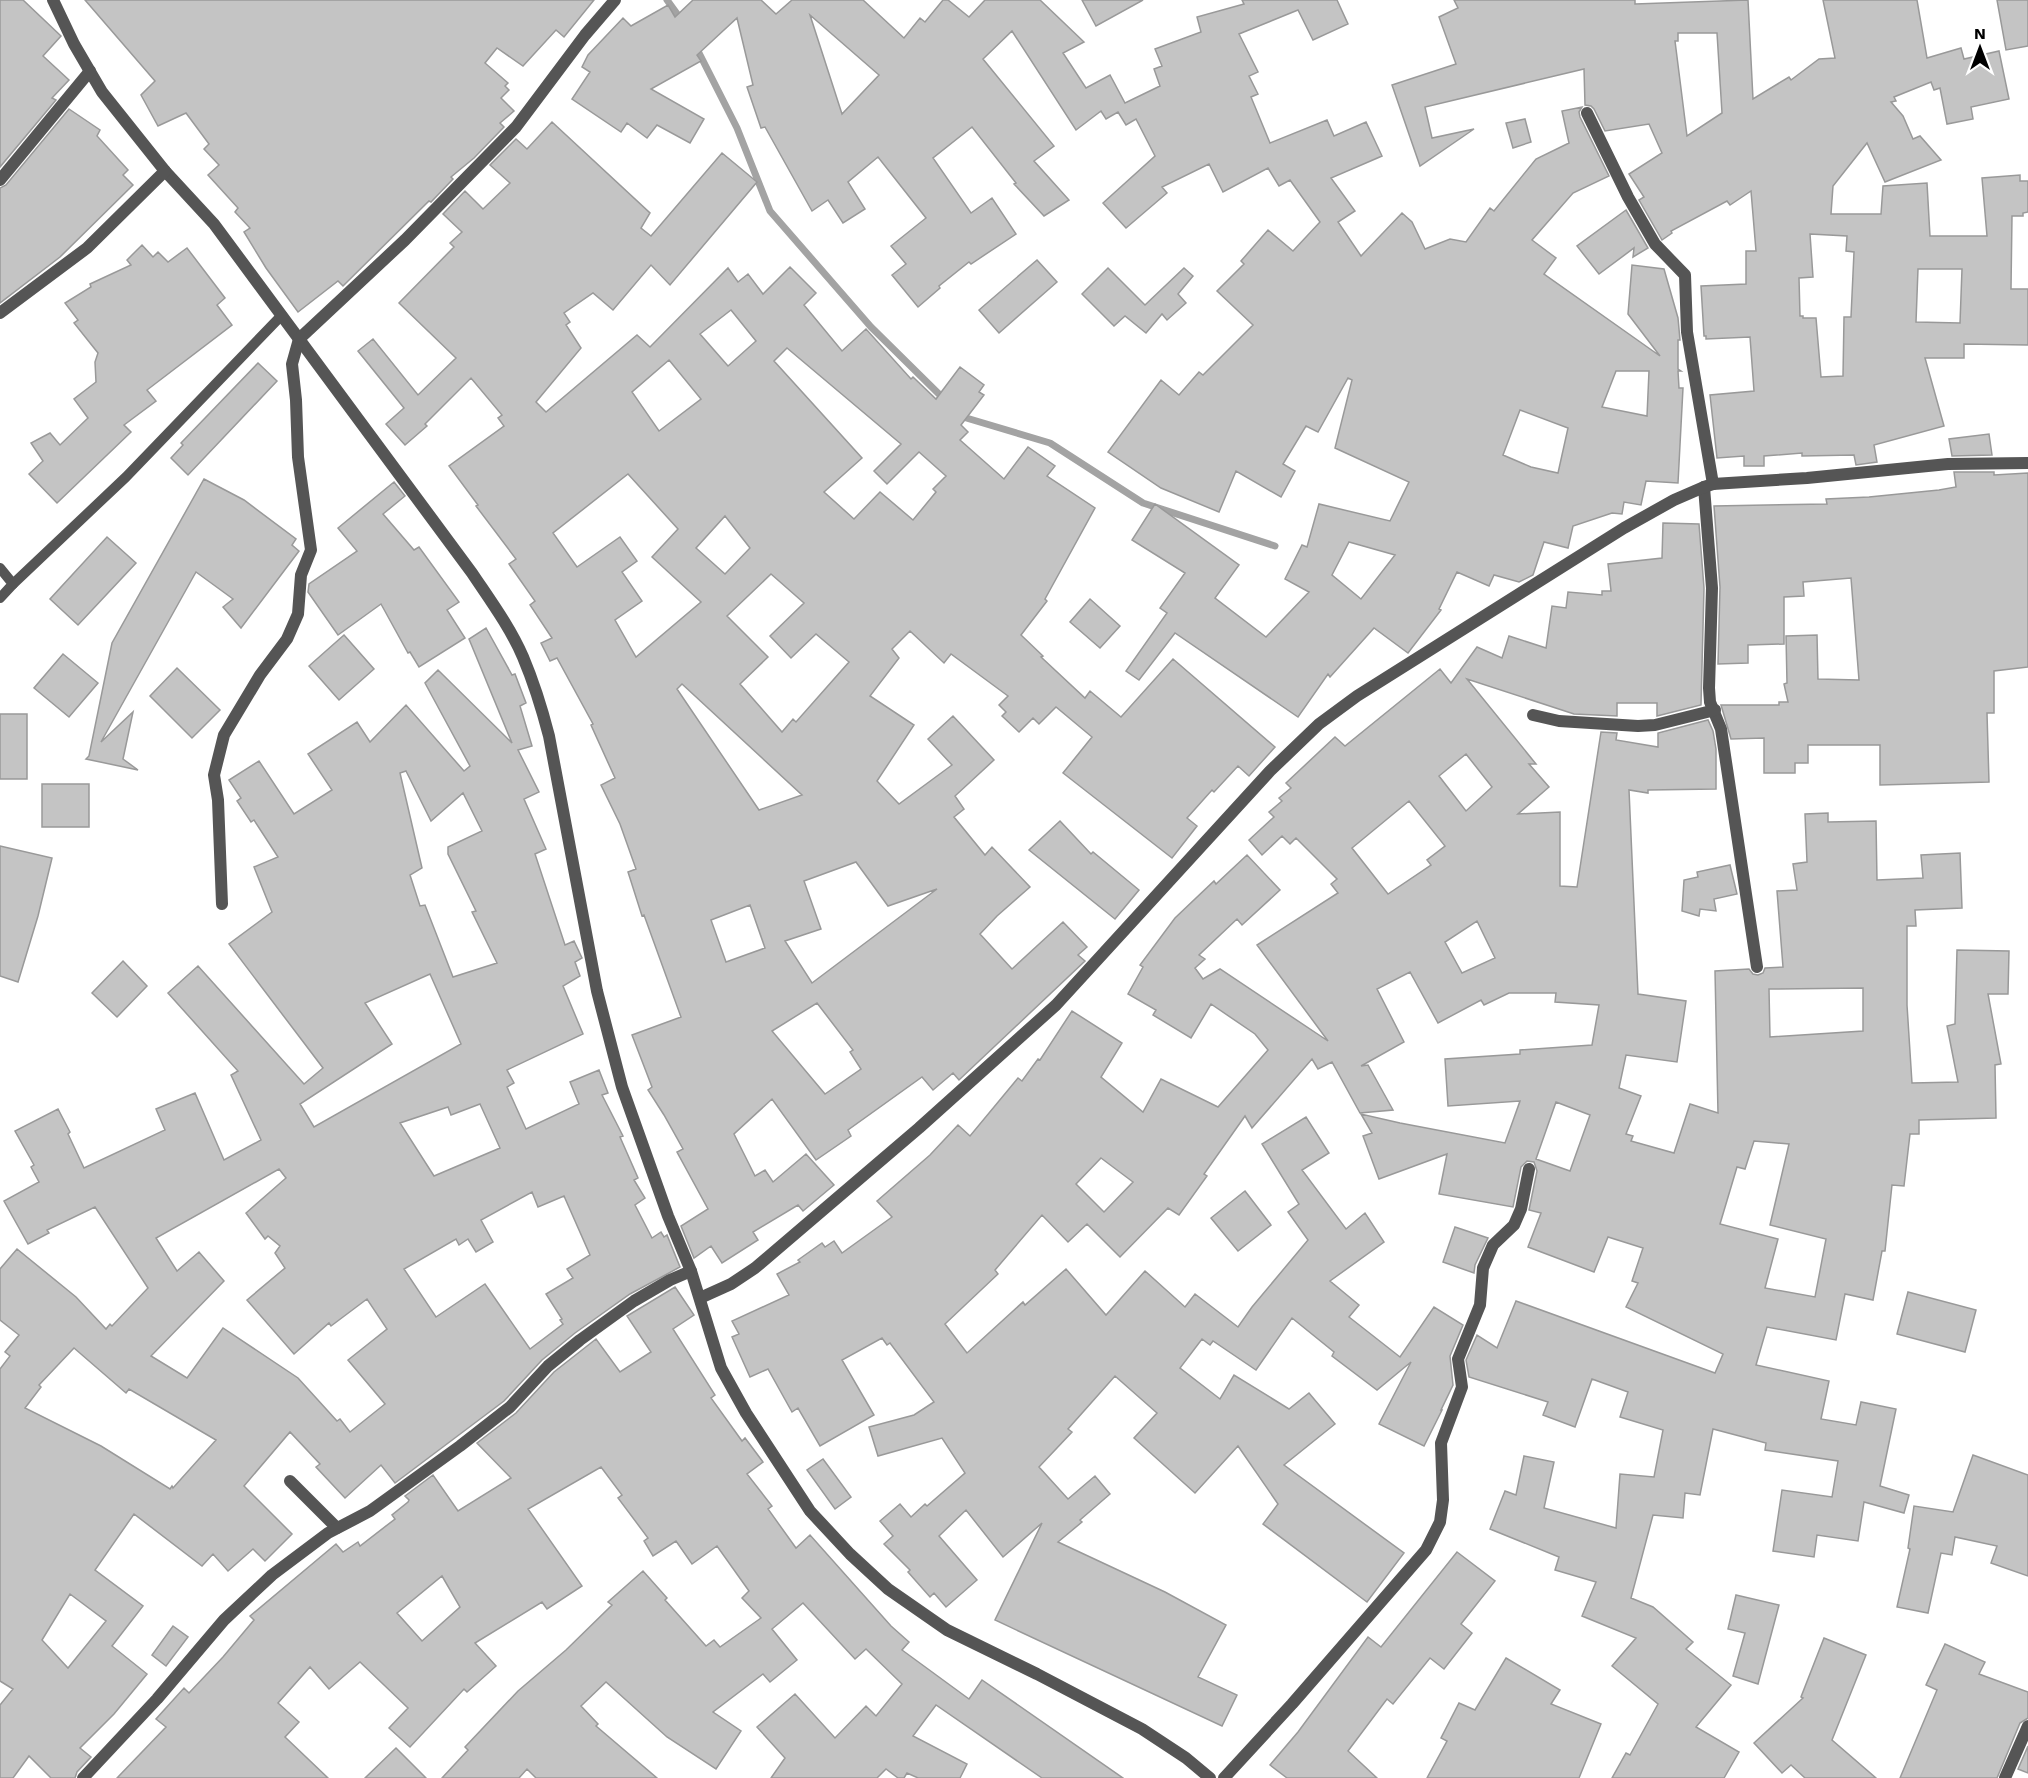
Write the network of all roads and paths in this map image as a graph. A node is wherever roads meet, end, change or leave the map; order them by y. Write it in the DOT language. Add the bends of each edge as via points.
graph roads {
  1 [pos="53,0"];
  2 [pos="615,0"];
  3 [pos="90,71"];
  4 [pos="1587,113"];
  5 [pos="165,171"];
  6 [pos="0,180"];
  7 [pos="0,313"];
  8 [pos="282,315"];
  9 [pos="299,339"];
  10 [pos="2028,463"];
  11 [pos="1708,486"];
  12 [pos="0,568"];
  13 [pos="13,584"];
  14 [pos="0,598"];
  15 [pos="1714,710"];
  16 [pos="1533,715"];
  17 [pos="222,904"];
  18 [pos="1757,967"];
  19 [pos="1529,1168"];
  20 [pos="691,1271"];
  21 [pos="700,1298"];
  22 [pos="290,1481"];
  23 [pos="337,1528"];
  24 [pos="2028,1725"];
  25 [pos="83,1778"];
  26 [pos="1210,1778"];
  27 [pos="1224,1778"];
  28 [pos="2005,1778"];
  1 -- 3 [label="street"];
  2 -- 9 [label="street" via="516,127 405,240"];
  3 -- 5 [label="street"];
  3 -- 6 [label="street"];
  4 -- 11 [label="street" via="1655,244 1685,275 1687,332"];
  5 -- 7 [label="street" via="87,248"];
  5 -- 8 [label="street" via="214,224"];
  8 -- 9 [label="street"];
  8 -- 13 [label="lane" via="126,477"];
  9 -- 17 [label="street" via="292,364 298,457 311,550 301,575 298,614 287,639 224,735 214,775"];
  9 -- 20 [label="street" via="472,573 522,656 549,736 597,991 621,1087"];
  10 -- 11 [label="street" via="1948,464"];
  11 -- 15 [label="street" via="1712,588 1709,688"];
  11 -- 21 [label="street" via="1624,528 1357,696 1319,724 1270,771 1056,1005 755,1268"];
  12 -- 13 [label="lane"];
  13 -- 14 [label="lane"];
  15 -- 16 [label="street" via="1638,726 1558,721"];
  15 -- 18 [label="street" via="1721,729"];
  19 -- 27 [label="street" via="1514,1225 1493,1245 1483,1268 1480,1305 1458,1359 1462,1387 1441,1443 1440,1522 1426,1550"];
  20 -- 21 [label="street"];
  20 -- 23 [label="street" via="643,1296 580,1340 548,1366 510,1407 460,1446 370,1511"];
  21 -- 26 [label="street" via="721,1368 746,1413 810,1511 888,1590 947,1629 1142,1729"];
  22 -- 23 [label="street"];
  23 -- 25 [label="street" via="272,1575 224,1620 157,1700"];
  24 -- 28 [label="street"];
}
